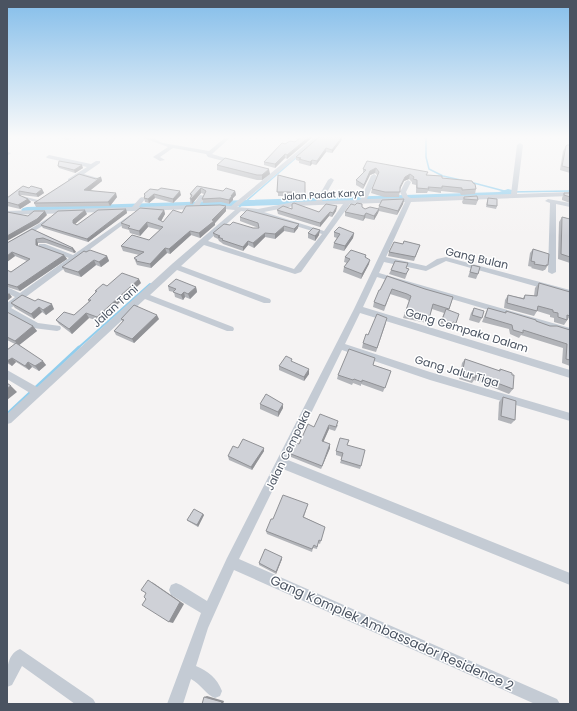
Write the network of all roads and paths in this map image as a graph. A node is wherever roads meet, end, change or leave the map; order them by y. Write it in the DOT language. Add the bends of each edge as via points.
graph roads {
  1 [pos="86,170"];
  2 [pos="270,170"];
  3 [pos="517,170"];
  4 [pos="277,172"];
  5 [pos="80,174"];
  6 [pos="374,176"];
  7 [pos="98,179"];
  8 [pos="331,180"];
  9 [pos="408,182"];
  10 [pos="62,185"];
  11 [pos="514,194"];
  12 [pos="570,194"];
  13 [pos="202,196"];
  14 [pos="529,196"];
  15 [pos="24,197"];
  16 [pos="142,199"];
  17 [pos="405,199"];
  18 [pos="319,201"];
  19 [pos="363,201"];
  20 [pos="374,201"];
  21 [pos="348,202"];
  22 [pos="553,202"];
  23 [pos="33,205"];
  24 [pos="570,205"];
  25 [pos="200,206"];
  26 [pos="137,207"];
  27 [pos="237,207"];
  28 [pos="397,208"];
  29 [pos="99,209"];
  30 [pos="38,210"];
  31 [pos="365,210"];
  32 [pos="58,211"];
  33 [pos="258,211"];
  34 [pos="22,212"];
  35 [pos="7,213"];
  36 [pos="89,217"];
  37 [pos="228,221"];
  38 [pos="238,224"];
  39 [pos="326,234"];
  40 [pos="203,242"];
  41 [pos="7,246"];
  42 [pos="42,246"];
  43 [pos="75,258"];
  44 [pos="382,259"];
  45 [pos="176,266"];
  46 [pos="552,272"];
  47 [pos="375,274"];
  48 [pos="7,290"];
  49 [pos="570,294"];
  50 [pos="143,295"];
  51 [pos="21,297"];
  52 [pos="267,302"];
  53 [pos="7,308"];
  54 [pos="358,309"];
  55 [pos="57,328"];
  56 [pos="230,329"];
  57 [pos="570,331"];
  58 [pos="339,345"];
  59 [pos="7,374"];
  60 [pos="570,374"];
  61 [pos="33,390"];
  62 [pos="570,417"];
  63 [pos="7,420"];
  64 [pos="282,463"];
  65 [pos="231,562"];
  66 [pos="570,579"];
  67 [pos="176,590"];
  68 [pos="210,611"];
  69 [pos="187,669"];
  70 [pos="7,680"];
  71 [pos="215,690"];
  72 [pos="88,704"];
  73 [pos="175,704"];
  74 [pos="552,704"];
  1 -- 5 [label="street"];
  2 -- 4 [label="street"];
  3 -- 11 [label="street"];
  4 -- 27 [label="street, Jalan Tani"];
  5 -- 7 [label="street"];
  5 -- 10 [label="street"];
  6 -- 19 [label="street"];
  8 -- 18 [label="street"];
  9 -- 17 [label="street" via="403,192"];
  11 -- 14 [label="street, Jalan Padat Karya"];
  11 -- 17 [label="street, Jalan Padat Karya"];
  12 -- 14 [label="street, Jalan Padat Karya"];
  13 -- 25 [label="street"];
  14 -- 22 [label="street"];
  15 -- 23 [label="street" via="42,199"];
  16 -- 26 [label="street"];
  17 -- 20 [label="street, Jalan Padat Karya"];
  17 -- 28 [label="street"];
  17 -- 44 [label="street, Jalan Cempaka"];
  18 -- 21 [label="street, Jalan Padat Karya"];
  18 -- 33 [label="street, Jalan Padat Karya" via="285,203"];
  19 -- 20 [label="street, Jalan Padat Karya"];
  19 -- 21 [label="street, Jalan Padat Karya"];
  20 -- 31 [label="street" via="372,206"];
  21 -- 39 [label="street"];
  22 -- 24 [label="street"];
  22 -- 46 [label="street"];
  23 -- 30 [label="street"];
  23 -- 34 [label="street"];
  25 -- 26 [label="street, Jalan Padat Karya" via="174,210 156,205"];
  25 -- 27 [label="street, Jalan Padat Karya"];
  26 -- 29 [label="street, Jalan Padat Karya"];
  26 -- 43 [label="street"];
  27 -- 33 [label="street, Jalan Padat Karya"];
  27 -- 37 [label="street, Jalan Tani"];
  29 -- 32 [label="street, Jalan Padat Karya"];
  29 -- 36 [label="street"];
  30 -- 32 [label="street, Jalan Padat Karya"];
  30 -- 34 [label="street, Jalan Padat Karya"];
  32 -- 41 [label="street" via="42,225"];
  33 -- 39 [label="street"];
  34 -- 35 [label="street, Jalan Padat Karya"];
  37 -- 38 [label="street"];
  37 -- 40 [label="street, Jalan Tani"];
  39 -- 40 [label="street" via="295,272"];
  40 -- 45 [label="street, Jalan Tani"];
  42 -- 43 [label="street"];
  43 -- 51 [label="street"];
  44 -- 47 [label="street, Jalan Cempaka"];
  44 -- 49 [label="street, Gang Bulan" via="426,269 438,260 446,259"];
  45 -- 50 [label="street, Jalan Tani"];
  45 -- 52 [label="street"];
  47 -- 54 [label="street, Jalan Cempaka"];
  47 -- 57 [label="street"];
  48 -- 51 [label="street"];
  50 -- 56 [label="street"];
  50 -- 61 [label="street, Jalan Tani"];
  51 -- 53 [label="street"];
  53 -- 55 [label="street" via="36,326"];
  54 -- 58 [label="street, Jalan Cempaka"];
  54 -- 60 [label="street, Gang Cempaka Dalam"];
  58 -- 62 [label="street, Gang Jalur Tiga" via="430,376"];
  58 -- 64 [label="street, Jalan Cempaka"];
  59 -- 61 [label="street"];
  61 -- 63 [label="street, Jalan Tani"];
  64 -- 65 [label="street, Jalan Cempaka"];
  64 -- 66 [label="street"];
  65 -- 68 [label="street, Jalan Cempaka"];
  65 -- 74 [label="street, Gang Komplek Ambassador Residence 2"];
  67 -- 68 [label="street"];
  68 -- 69 [label="street, Jalan Cempaka"];
  69 -- 71 [label="street" via="210,682"];
  69 -- 73 [label="street, Jalan Cempaka"];
  70 -- 72 [label="street" via="20,656"];
}
